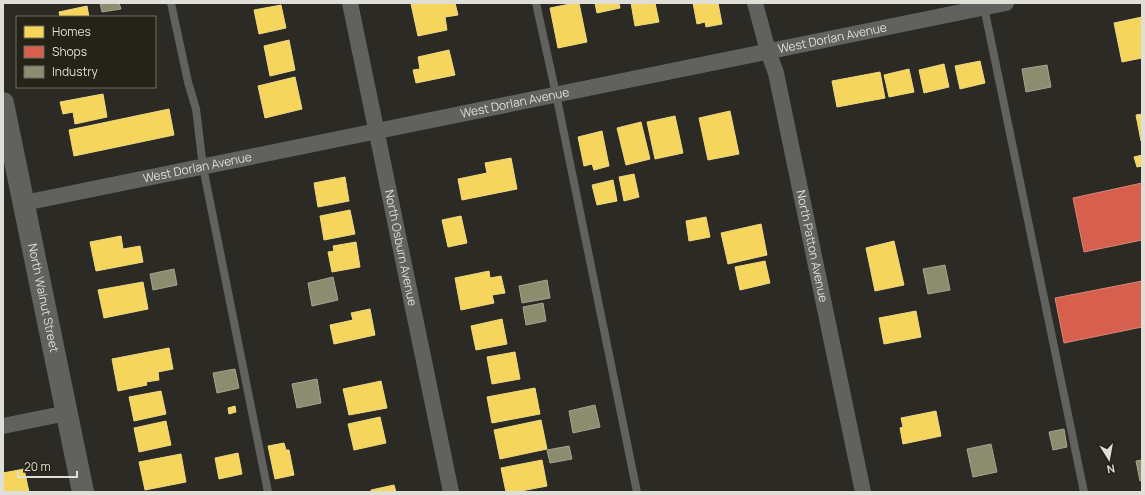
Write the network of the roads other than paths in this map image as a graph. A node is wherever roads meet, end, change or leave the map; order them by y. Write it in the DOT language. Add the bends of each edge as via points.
graph roads {
  1 [pos="171,3"];
  2 [pos="350,3"];
  3 [pos="536,3"];
  4 [pos="755,3"];
  5 [pos="1006,3"];
  6 [pos="984,7"];
  7 [pos="768,51"];
  8 [pos="556,94"];
  9 [pos="3,103"];
  10 [pos="377,132"];
  11 [pos="203,167"];
  12 [pos="24,203"];
  13 [pos="67,412"];
  14 [pos="3,426"];
  15 [pos="84,492"];
  16 [pos="268,492"];
  17 [pos="452,492"];
  18 [pos="637,492"];
  19 [pos="863,492"];
  20 [pos="1084,492"];
  1 -- 11 [label="lane" via="196,109"];
  2 -- 10 [label="street, North Osburn Avenue"];
  3 -- 8 [label="lane"];
  4 -- 7 [label="street, North Patton Avenue"];
  5 -- 6 [label="street, West Dorlan Avenue"];
  6 -- 7 [label="street, West Dorlan Avenue"];
  6 -- 20 [label="lane"];
  7 -- 8 [label="street, West Dorlan Avenue"];
  7 -- 19 [label="street, North Patton Avenue" via="776,73"];
  8 -- 10 [label="street, West Dorlan Avenue"];
  8 -- 18 [label="lane"];
  9 -- 12 [label="main road, North Walnut Street"];
  10 -- 11 [label="street, West Dorlan Avenue"];
  10 -- 17 [label="street, North Osburn Avenue"];
  11 -- 12 [label="street, West Dorlan Avenue"];
  11 -- 16 [label="lane"];
  12 -- 13 [label="main road, North Walnut Street"];
  13 -- 14 [label="street"];
  13 -- 15 [label="main road, North Walnut Street"];
}
